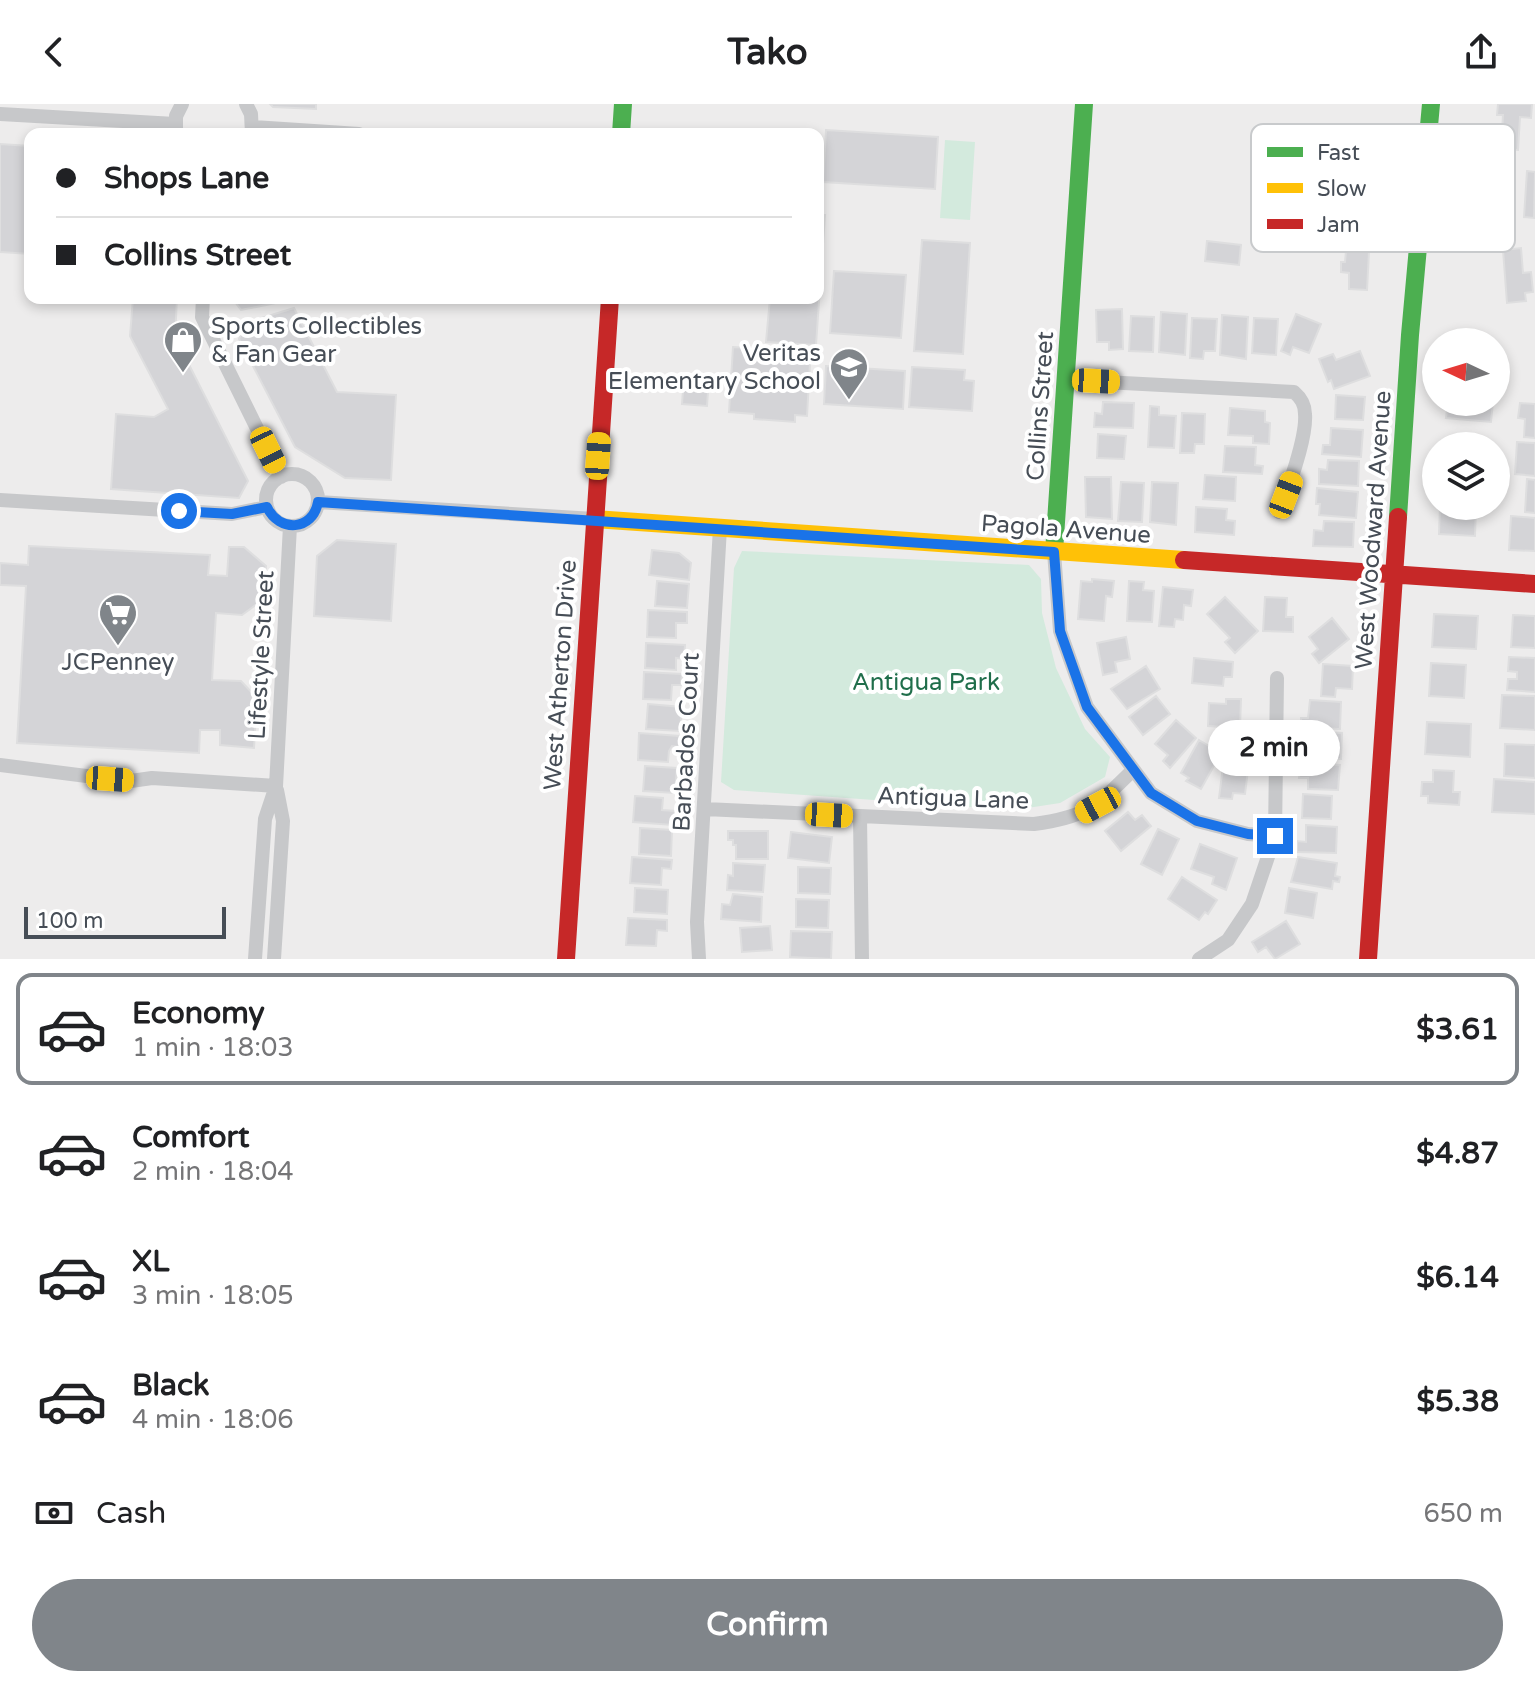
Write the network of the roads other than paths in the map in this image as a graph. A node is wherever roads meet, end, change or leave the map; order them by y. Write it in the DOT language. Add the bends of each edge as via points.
graph roads {
  1 [pos="182,104"];
  2 [pos="246,104"];
  3 [pos="623,104"];
  4 [pos="1084,104"];
  5 [pos="1431,104"];
  6 [pos="0,114"];
  7 [pos="1429,124"];
  8 [pos="164,128"];
  9 [pos="176,128"];
  10 [pos="253,128"];
  11 [pos="621,128"];
  12 [pos="1418,252"];
  13 [pos="203,304"];
  14 [pos="610,304"];
  15 [pos="1066,380"];
  16 [pos="281,477"];
  17 [pos="0,500"];
  18 [pos="318,502"];
  19 [pos="267,507"];
  20 [pos="1279,512"];
  21 [pos="594,519"];
  22 [pos="290,526"];
  23 [pos="720,528"];
  24 [pos="1054,552"];
  25 [pos="1394,576"];
  26 [pos="1535,584"];
  27 [pos="1277,678"];
  28 [pos="0,765"];
  29 [pos="1133,770"];
  30 [pos="276,786"];
  31 [pos="705,809"];
  32 [pos="860,817"];
  33 [pos="1275,836"];
  34 [pos="1223,953"];
  35 [pos="255,959"];
  36 [pos="274,959"];
  37 [pos="566,959"];
  38 [pos="699,959"];
  39 [pos="862,959"];
  40 [pos="1199,959"];
  41 [pos="1368,959"];
  1 -- 9 [label="street"];
  2 -- 10 [label="street"];
  3 -- 11 [label="street"];
  4 -- 15 [label="street, Collins Street"];
  5 -- 7 [label="street, West Woodward Avenue"];
  6 -- 8 [label="street"];
  12 -- 25 [label="street, West Woodward Avenue"];
  13 -- 16 [label="street" via="202,317"];
  14 -- 21 [label="street, West Atherton Drive"];
  15 -- 20 [label="street" via="1294,392 1302,399 1306,416"];
  15 -- 24 [label="street, Collins Street"];
  16 -- 18 [label="street" via="307,479"];
  16 -- 19 [label="street" via="267,493"];
  17 -- 19 [label="street" via="232,514"];
  18 -- 21 [label="street"];
  18 -- 22 [label="street" via="307,521"];
  19 -- 22 [label="street" via="277,522"];
  21 -- 23 [label="street, Pagola Avenue"];
  21 -- 37 [label="street, West Atherton Drive"];
  22 -- 30 [label="street, Lifestyle Street"];
  23 -- 24 [label="street, Pagola Avenue"];
  23 -- 31 [label="street, Barbados Court"];
  24 -- 25 [label="street, Pagola Avenue"];
  24 -- 29 [label="street, Collins Street" via="1060,631 1087,707"];
  25 -- 26 [label="street, Pagola Avenue"];
  25 -- 41 [label="street, West Woodward Avenue"];
  27 -- 33 [label="street"];
  28 -- 30 [label="street" via="131,781"];
  29 -- 32 [label="street, Antigua Lane" via="1098,805 1069,820 1016,825"];
  29 -- 33 [label="street, Collins Street" via="1151,793 1197,821"];
  30 -- 35 [label="street, Lifestyle Street" via="265,819"];
  30 -- 36 [label="street, Lifestyle Street" via="283,821"];
  31 -- 32 [label="street, Antigua Lane"];
  31 -- 38 [label="street, Barbados Court"];
  32 -- 39 [label="street"];
  33 -- 34 [label="street" via="1252,904"];
  34 -- 40 [label="street"];
}
